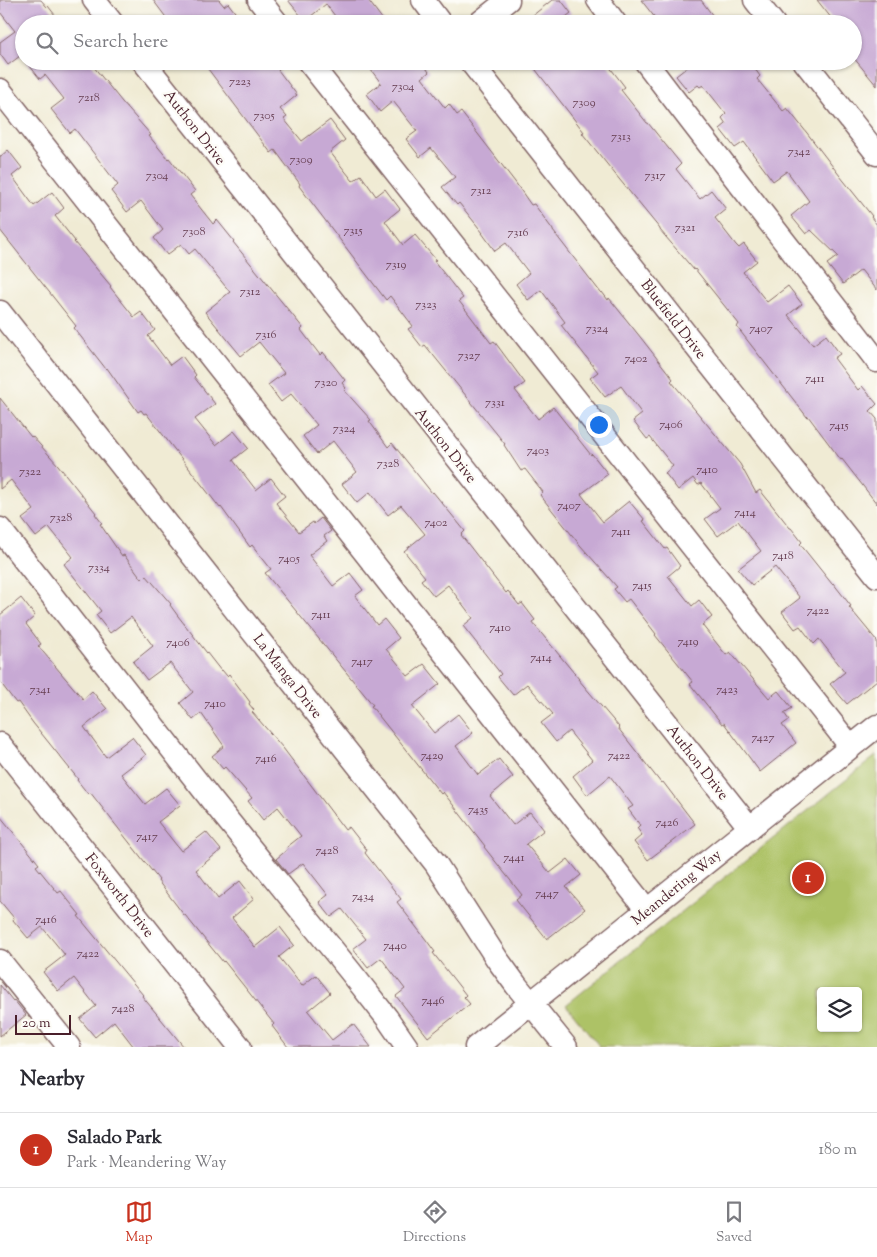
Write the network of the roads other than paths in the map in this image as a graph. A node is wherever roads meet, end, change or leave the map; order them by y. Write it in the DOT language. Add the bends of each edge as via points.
graph roads {
  1 [pos="94,0"];
  2 [pos="259,0"];
  3 [pos="423,0"];
  4 [pos="508,0"];
  5 [pos="598,0"];
  6 [pos="755,0"];
  7 [pos="106,15"];
  8 [pos="271,15"];
  9 [pos="434,15"];
  10 [pos="489,15"];
  11 [pos="609,15"];
  12 [pos="767,15"];
  13 [pos="150,70"];
  14 [pos="315,70"];
  15 [pos="477,70"];
  16 [pos="652,70"];
  17 [pos="811,70"];
  18 [pos="0,90"];
  19 [pos="877,154"];
  20 [pos="0,312"];
  21 [pos="877,361"];
  22 [pos="0,529"];
  23 [pos="877,576"];
  24 [pos="877,726"];
  25 [pos="0,744"];
  26 [pos="851,747"];
  27 [pos="750,828"];
  28 [pos="647,910"];
  29 [pos="0,960"];
  30 [pos="531,1003"];
  31 [pos="68,1047"];
  32 [pos="240,1047"];
  33 [pos="407,1047"];
  34 [pos="476,1047"];
  35 [pos="566,1047"];
  1 -- 7 [label="street"];
  2 -- 8 [label="street"];
  3 -- 9 [label="street"];
  4 -- 10 [label="street"];
  5 -- 11 [label="street"];
  6 -- 12 [label="street"];
  13 -- 27 [label="street, Authon Drive"];
  14 -- 26 [label="street"];
  15 -- 23 [label="street, Bluefield Drive"];
  16 -- 21 [label="street"];
  17 -- 19 [label="street"];
  18 -- 28 [label="street"];
  20 -- 30 [label="street, La Manga Drive" via="436,864 498,960"];
  22 -- 33 [label="street"];
  24 -- 26 [label="street, Meandering Way"];
  25 -- 32 [label="street, Foxworth Drive"];
  26 -- 27 [label="street, Meandering Way"];
  27 -- 28 [label="street, Meandering Way"];
  28 -- 30 [label="street, Meandering Way"];
  29 -- 31 [label="street"];
  30 -- 34 [label="street, Meandering Way"];
  30 -- 35 [label="street, La Manga Drive"];
}
